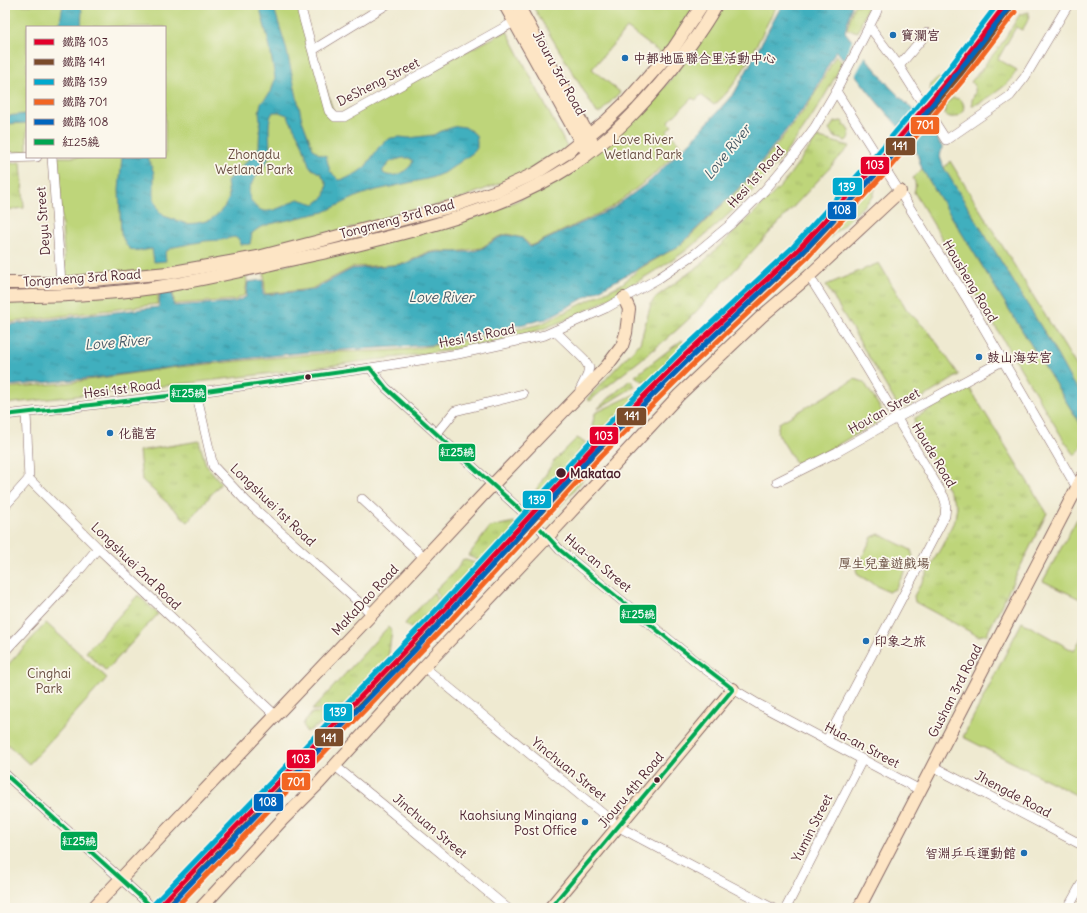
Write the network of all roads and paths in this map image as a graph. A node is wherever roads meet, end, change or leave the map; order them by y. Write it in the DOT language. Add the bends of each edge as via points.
graph roads {
  1 [pos="300,5"];
  2 [pos="386,5"];
  3 [pos="505,5"];
  4 [pos="518,5"];
  5 [pos="878,5"];
  6 [pos="1068,5"];
  7 [pos="702,6"];
  8 [pos="714,9"];
  9 [pos="514,22"];
  10 [pos="869,26"];
  11 [pos="927,33"];
  12 [pos="313,50"];
  13 [pos="899,66"];
  14 [pos="646,79"];
  15 [pos="656,88"];
  16 [pos="836,91"];
  17 [pos="585,139"];
  18 [pos="592,152"];
  19 [pos="26,157"];
  20 [pos="5,158"];
  21 [pos="52,158"];
  22 [pos="900,191"];
  23 [pos="809,276"];
  24 [pos="5,283"];
  25 [pos="61,283"];
  26 [pos="5,297"];
  27 [pos="624,298"];
  28 [pos="555,331"];
  29 [pos="1002,361"];
  30 [pos="370,368"];
  31 [pos="196,392"];
  32 [pos="523,394"];
  33 [pos="572,403"];
  34 [pos="26,413"];
  35 [pos="5,415"];
  36 [pos="897,418"];
  37 [pos="437,433"];
  38 [pos="29,479"];
  39 [pos="777,482"];
  40 [pos="1079,483"];
  41 [pos="492,485"];
  42 [pos="362,499"];
  43 [pos="5,506"];
  44 [pos="548,537"];
  45 [pos="98,548"];
  46 [pos="424,557"];
  47 [pos="372,614"];
  48 [pos="5,651"];
  49 [pos="424,667"];
  50 [pos="733,689"];
  51 [pos="275,715"];
  52 [pos="826,740"];
  53 [pos="862,760"];
  54 [pos="335,766"];
  55 [pos="932,766"];
  56 [pos="5,774"];
  57 [pos="920,790"];
  58 [pos="619,827"];
  59 [pos="1082,844"];
  60 [pos="120,879"];
  61 [pos="1082,883"];
  62 [pos="204,907"];
  63 [pos="93,908"];
  64 [pos="153,908"];
  65 [pos="507,908"];
  66 [pos="550,908"];
  67 [pos="772,908"];
  68 [pos="786,908"];
  69 [pos="859,908"];
  70 [pos="1068,908"];
  1 -- 12 [label="street, DeSheng Street"];
  2 -- 12 [label="street"];
  3 -- 9 [label="street, Jiouru 3rd Road"];
  4 -- 17 [label="street, Jiouru 3rd Road"];
  5 -- 10 [label="street"];
  6 -- 13 [label="street" via="1025,77 1010,96 946,140"];
  7 -- 8 [label="street"];
  7 -- 14 [label="street, Tongmeng 3rd Road" via="673,49"];
  8 -- 15 [label="street, Tongmeng 3rd Road" via="682,57"];
  9 -- 12 [label="street, DeSheng Street" via="344,117 335,117 329,111"];
  9 -- 17 [label="street, Jiouru 3rd Road"];
  10 -- 13 [label="street"];
  10 -- 16 [label="street, Hesi 1st Road"];
  11 -- 13 [label="street"];
  14 -- 15 [label="street"];
  14 -- 17 [label="street, Tongmeng 3rd Road" via="628,100"];
  15 -- 18 [label="street, Tongmeng 3rd Road" via="614,133"];
  16 -- 22 [label="street, Housheng Road"];
  16 -- 27 [label="street, Hesi 1st Road" via="815,127 791,159 746,210 696,253"];
  17 -- 18 [label="street, Jiouru 3rd Road"];
  17 -- 25 [label="street, Tongmeng 3rd Road" via="536,172 499,190 450,207 258,257 168,273"];
  18 -- 26 [label="street, Tongmeng 3rd Road" via="543,183 502,202 456,218 358,245 170,285 99,294"];
  19 -- 20 [label="street"];
  21 -- 25 [label="street, Deyu Street"];
  22 -- 23 [label="street"];
  22 -- 29 [label="street, Housheng Road" via="966,297"];
  23 -- 36 [label="street, Houde Road"];
  23 -- 44 [label="street" via="762,316 679,395"];
  24 -- 25 [label="street, Tongmeng 3rd Road"];
  27 -- 28 [label="street, Hesi 1st Road"];
  27 -- 33 [label="street, MaKaDao Road" via="629,314 622,346"];
  28 -- 30 [label="street, Hesi 1st Road" via="458,354"];
  28 -- 33 [label="street" via="589,367 587,376"];
  29 -- 36 [label="street, Hou'an Street"];
  29 -- 40 [label="street, Housheng Road"];
  30 -- 31 [label="street, Hesi 1st Road"];
  30 -- 37 [label="street, Hua-an Street" via="386,388"];
  31 -- 34 [label="street, Hesi 1st Road"];
  31 -- 47 [label="street, Longshuei 1st Road" via="213,466 246,501"];
  32 -- 37 [label="street" via="455,412"];
  33 -- 41 [label="street, MaKaDao Road"];
  34 -- 35 [label="street, Hesi 1st Road"];
  34 -- 38 [label="street"];
  36 -- 39 [label="street, Hou'an Street" via="838,452"];
  36 -- 52 [label="street, Houde Road" via="944,497 946,510"];
  37 -- 41 [label="street, Hua-an Street"];
  38 -- 43 [label="street"];
  38 -- 45 [label="street, Longshuei 2nd Road"];
  40 -- 55 [label="street, Gushan 3rd Road"];
  41 -- 44 [label="street, Hua-an Street"];
  41 -- 46 [label="street, MaKaDao Road"];
  42 -- 46 [label="street"];
  44 -- 49 [label="street"];
  44 -- 50 [label="street, Hua-an Street" via="560,550 668,639"];
  45 -- 48 [label="street"];
  45 -- 51 [label="street, Longshuei 2nd Road"];
  46 -- 47 [label="street, MaKaDao Road"];
  47 -- 51 [label="street, MaKaDao Road"];
  49 -- 54 [label="street"];
  49 -- 58 [label="street, Yinchuan Street"];
  50 -- 52 [label="street, Hua-an Street"];
  50 -- 58 [label="street, Jiouru 4th Road"];
  51 -- 60 [label="street, MaKaDao Road"];
  52 -- 53 [label="street, Hua-an Street"];
  53 -- 57 [label="street, Hua-an Street"];
  53 -- 68 [label="street, Yumin Street"];
  54 -- 62 [label="street"];
  54 -- 65 [label="street, Jinchuan Street"];
  55 -- 57 [label="street, Gushan 3rd Road"];
  55 -- 59 [label="street, Jhengde Road"];
  56 -- 60 [label="street"];
  57 -- 69 [label="street, Gushan 3rd Road"];
  58 -- 66 [label="street, Jiouru 4th Road"];
  58 -- 67 [label="street, Yinchuan Street"];
  60 -- 63 [label="street, MaKaDao Road"];
  60 -- 64 [label="street"];
  61 -- 70 [label="street"];
}
